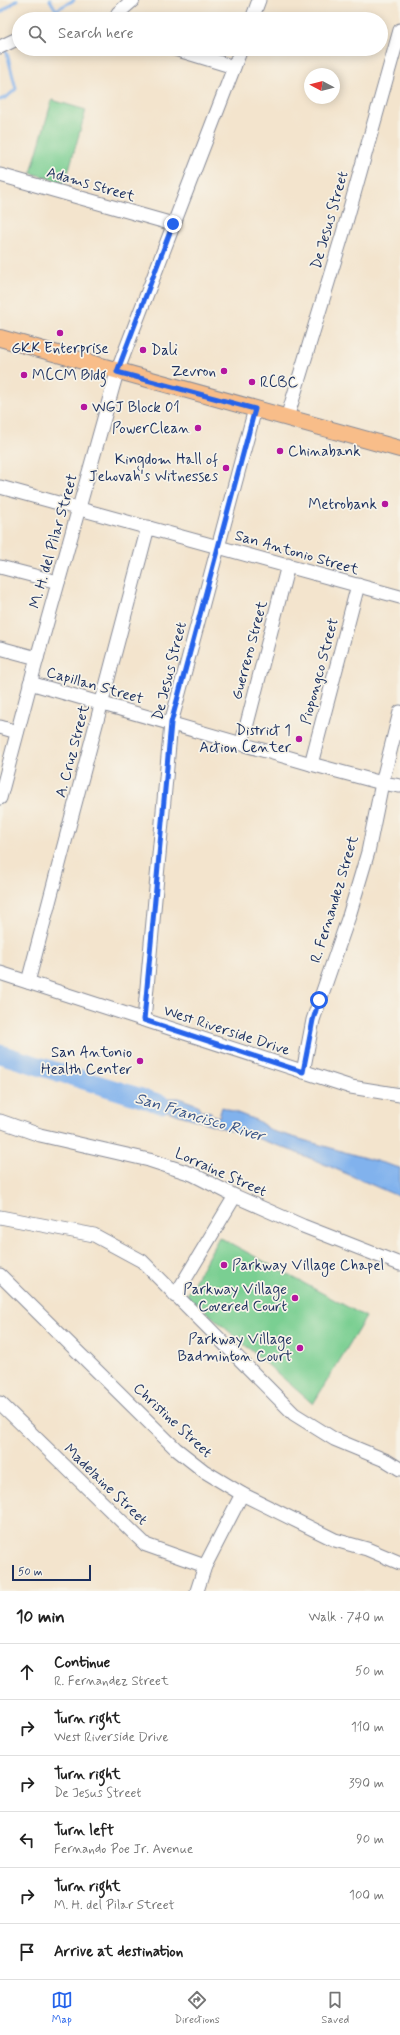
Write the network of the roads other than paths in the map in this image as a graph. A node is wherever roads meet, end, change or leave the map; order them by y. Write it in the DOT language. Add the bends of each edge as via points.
graph roads {
  1 [pos="133,0"];
  2 [pos="260,0"];
  3 [pos="119,12"];
  4 [pos="255,12"];
  5 [pos="400,30"];
  6 [pos="12,42"];
  7 [pos="2,47"];
  8 [pos="198,56"];
  9 [pos="238,56"];
  10 [pos="234,67"];
  11 [pos="0,175"];
  12 [pos="173,224"];
  13 [pos="0,338"];
  14 [pos="117,372"];
  15 [pos="255,409"];
  16 [pos="287,418"];
  17 [pos="400,449"];
  18 [pos="0,488"];
  19 [pos="78,510"];
  20 [pos="148,527"];
  21 [pos="218,546"];
  22 [pos="288,565"];
  23 [pos="0,566"];
  24 [pos="58,582"];
  25 [pos="358,585"];
  26 [pos="400,597"];
  27 [pos="0,648"];
  28 [pos="37,658"];
  29 [pos="30,683"];
  30 [pos="101,704"];
  31 [pos="400,712"];
  32 [pos="171,723"];
  33 [pos="0,727"];
  34 [pos="17,732"];
  35 [pos="242,743"];
  36 [pos="311,764"];
  37 [pos="382,783"];
  38 [pos="400,786"];
  39 [pos="0,798"];
  40 [pos="0,974"];
  41 [pos="28,982"];
  42 [pos="144,1020"];
  43 [pos="303,1072"];
  44 [pos="400,1095"];
  45 [pos="0,1121"];
  46 [pos="235,1196"];
  47 [pos="0,1217"];
  48 [pos="400,1264"];
  49 [pos="0,1275"];
  50 [pos="175,1296"];
  51 [pos="0,1402"];
  52 [pos="400,1469"];
  53 [pos="242,1494"];
  54 [pos="400,1563"];
  55 [pos="205,1566"];
  56 [pos="197,1591"];
  1 -- 3 [label="street"];
  2 -- 4 [label="street"];
  5 -- 16 [label="street, De Jesus Street" via="343,233"];
  6 -- 7 [label="street"];
  8 -- 10 [label="street"];
  9 -- 10 [label="street, M. H. del Pilar Street"];
  10 -- 12 [label="street, M. H. del Pilar Street"];
  11 -- 12 [label="street, Adams Street"];
  12 -- 14 [label="street, M. H. del Pilar Street"];
  13 -- 14 [label="main road"];
  14 -- 15 [label="main road"];
  14 -- 19 [label="street, M. H. del Pilar Street"];
  15 -- 16 [label="main road"];
  15 -- 21 [label="street, De Jesus Street"];
  16 -- 17 [label="main road"];
  18 -- 19 [label="street, San Antonio Street"];
  19 -- 20 [label="street, San Antonio Street"];
  19 -- 24 [label="street, M. H. del Pilar Street"];
  20 -- 21 [label="street, San Antonio Street"];
  20 -- 30 [label="street, A. Cruz Street"];
  21 -- 22 [label="street, San Antonio Street"];
  21 -- 32 [label="street, De Jesus Street"];
  22 -- 25 [label="street, San Antonio Street"];
  22 -- 35 [label="street, Guerrero Street"];
  23 -- 24 [label="street"];
  24 -- 28 [label="street, M. H. del Pilar Street"];
  25 -- 26 [label="street, San Antonio Street"];
  25 -- 36 [label="street, Piopongco Street"];
  27 -- 28 [label="street"];
  28 -- 29 [label="street, M. H. del Pilar Street"];
  29 -- 30 [label="street, Capillan Street"];
  29 -- 34 [label="street, M. H. del Pilar Street"];
  30 -- 32 [label="street, Capillan Street"];
  30 -- 41 [label="street, A. Cruz Street"];
  31 -- 37 [label="street, R. Fernandez Street"];
  32 -- 35 [label="street, Capillan Street"];
  32 -- 42 [label="street, De Jesus Street"];
  33 -- 34 [label="street"];
  34 -- 39 [label="street, M. H. del Pilar Street"];
  35 -- 36 [label="street, Capillan Street"];
  36 -- 37 [label="street, Capillan Street"];
  37 -- 38 [label="street, Capillan Street"];
  37 -- 43 [label="street, R. Fernandez Street" via="368,852 313,1020"];
  40 -- 41 [label="street, West Riverside Drive"];
  41 -- 42 [label="street, West Riverside Drive"];
  42 -- 43 [label="street, West Riverside Drive"];
  43 -- 44 [label="street, West Riverside Drive" via="351,1087"];
  45 -- 46 [label="street, Lorraine Street" via="40,1135 149,1160 192,1174"];
  46 -- 48 [label="street, Lorraine Street"];
  46 -- 50 [label="street"];
  47 -- 50 [label="street" via="94,1235 142,1261"];
  49 -- 53 [label="street, Christine Street" via="176,1449 204,1471"];
  50 -- 52 [label="street" via="294,1414 334,1438"];
  51 -- 55 [label="street, Madelaine Street" via="146,1545"];
  53 -- 54 [label="street, Christine Street" via="335,1540 367,1549"];
  53 -- 55 [label="street"];
  55 -- 56 [label="street"];
}
